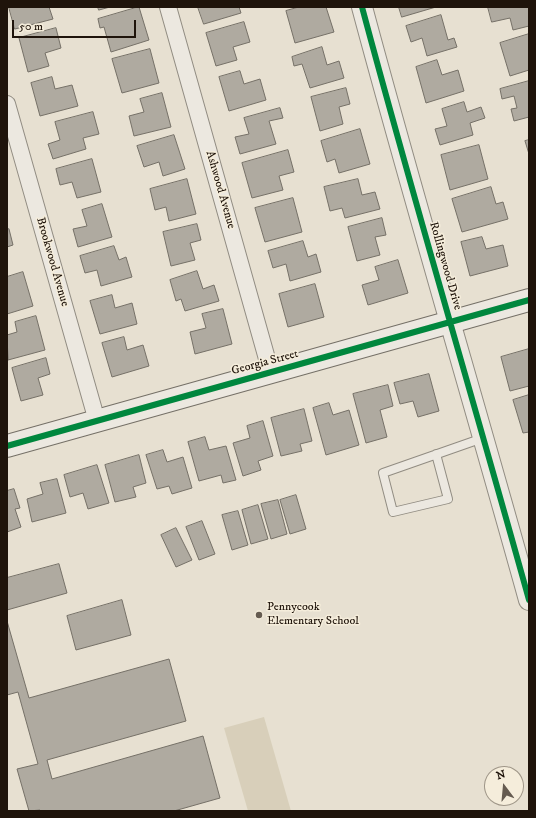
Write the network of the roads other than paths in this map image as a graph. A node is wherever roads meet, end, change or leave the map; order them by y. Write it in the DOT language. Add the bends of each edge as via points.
graph roads {
  1 [pos="168,7"];
  2 [pos="362,7"];
  3 [pos="7,104"];
  4 [pos="529,300"];
  5 [pos="451,324"];
  6 [pos="271,373"];
  7 [pos="97,421"];
  8 [pos="484,437"];
  9 [pos="7,446"];
  10 [pos="436,454"];
  11 [pos="529,600"];
  1 -- 6 [label="street, Ashwood Avenue"];
  2 -- 5 [label="street, Rollingwood Drive" via="410,187"];
  3 -- 7 [label="street, Brookwood Avenue"];
  4 -- 5 [label="main road, Georgia Street"];
  5 -- 6 [label="main road, Georgia Street"];
  5 -- 8 [label="street, Rollingwood Drive"];
  6 -- 7 [label="main road, Georgia Street"];
  7 -- 9 [label="main road, Georgia Street"];
  8 -- 10 [label="lane"];
  8 -- 11 [label="street, Rollingwood Drive"];
  10 -- 10 [label="lane" via="383,473 393,512 448,498"];
}
